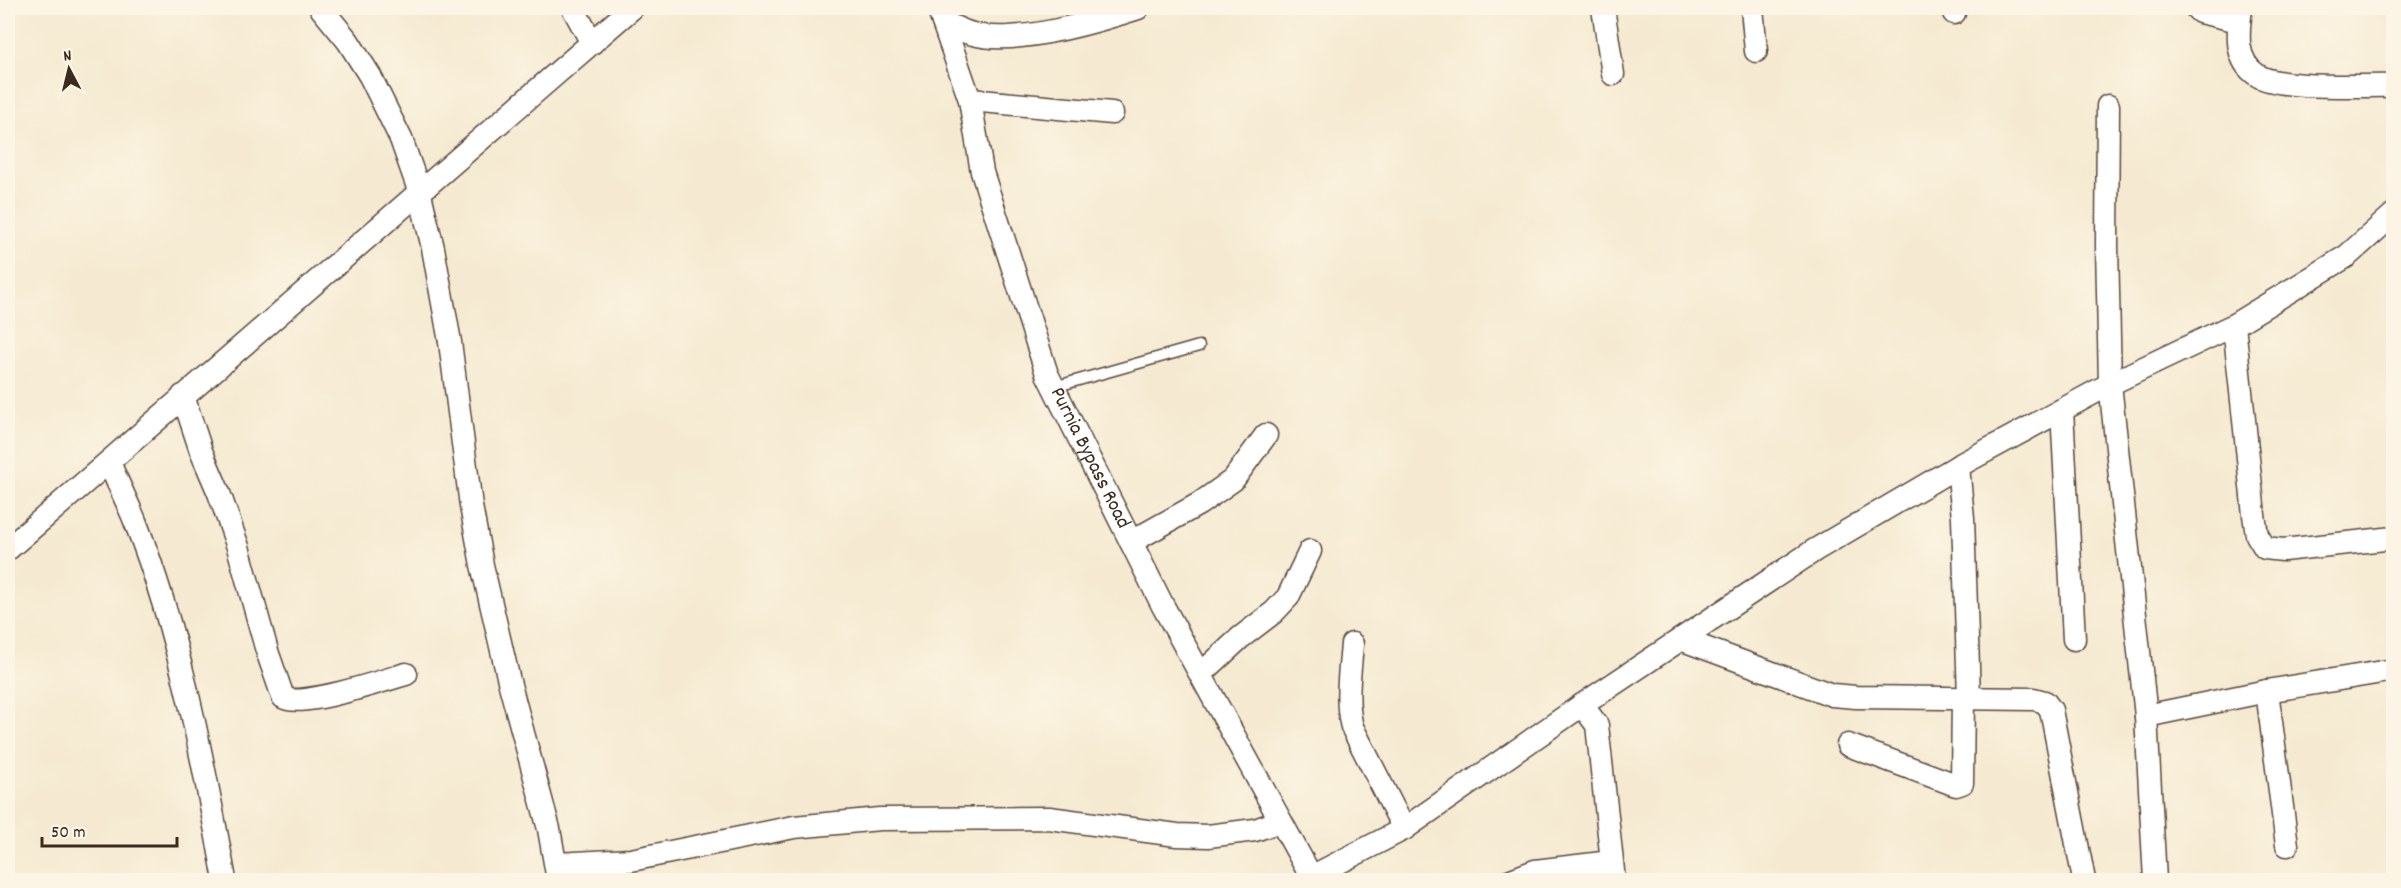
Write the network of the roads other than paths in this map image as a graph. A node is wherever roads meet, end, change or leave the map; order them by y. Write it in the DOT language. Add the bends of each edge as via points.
graph roads {
  1 [pos="321,8"];
  2 [pos="573,8"];
  3 [pos="632,8"];
  4 [pos="1138,8"];
  5 [pos="1603,8"];
  6 [pos="1752,8"];
  7 [pos="2196,8"];
  8 [pos="2240,14"];
  9 [pos="940,15"];
  10 [pos="592,43"];
  11 [pos="1756,51"];
  12 [pos="1613,74"];
  13 [pos="2394,86"];
  14 [pos="970,100"];
  15 [pos="2108,106"];
  16 [pos="1112,113"];
  17 [pos="419,190"];
  18 [pos="2394,214"];
  19 [pos="2235,325"];
  20 [pos="1199,346"];
  21 [pos="2110,384"];
  22 [pos="1054,387"];
  23 [pos="183,396"];
  24 [pos="2062,410"];
  25 [pos="1266,435"];
  26 [pos="108,462"];
  27 [pos="1958,466"];
  28 [pos="2394,538"];
  29 [pos="1131,542"];
  30 [pos="8,549"];
  31 [pos="1310,550"];
  32 [pos="2074,639"];
  33 [pos="1683,640"];
  34 [pos="1352,644"];
  35 [pos="2394,670"];
  36 [pos="406,674"];
  37 [pos="1200,674"];
  38 [pos="2267,691"];
  39 [pos="1966,697"];
  40 [pos="1582,705"];
  41 [pos="2146,716"];
  42 [pos="1848,745"];
  43 [pos="1280,820"];
  44 [pos="1404,829"];
  45 [pos="2287,845"];
  46 [pos="1612,871"];
  47 [pos="557,872"];
  48 [pos="1312,879"];
  49 [pos="225,880"];
  50 [pos="1511,880"];
  51 [pos="2084,880"];
  52 [pos="2155,880"];
  1 -- 17 [label="street" via="370,76 401,139"];
  2 -- 10 [label="street"];
  3 -- 10 [label="street"];
  4 -- 9 [label="street" via="1096,22 1016,37 975,35"];
  5 -- 12 [label="street"];
  6 -- 11 [label="street"];
  7 -- 8 [label="street" via="2200,12"];
  8 -- 13 [label="street" via="2237,39 2247,65 2257,76 2284,83"];
  9 -- 14 [label="street, Purnia Bypass Road"];
  10 -- 17 [label="street"];
  14 -- 16 [label="street"];
  14 -- 22 [label="street, Purnia Bypass Road" via="982,172"];
  15 -- 21 [label="street"];
  17 -- 23 [label="street"];
  17 -- 47 [label="street" via="434,248 448,331 482,565"];
  18 -- 19 [label="street" via="2347,256"];
  19 -- 21 [label="street"];
  19 -- 28 [label="street" via="2254,515 2257,535 2265,548 2283,550"];
  20 -- 22 [label="lane"];
  21 -- 24 [label="street"];
  21 -- 41 [label="street"];
  22 -- 29 [label="street, Purnia Bypass Road"];
  23 -- 26 [label="street"];
  23 -- 36 [label="street" via="238,547 283,697 296,702"];
  24 -- 27 [label="street"];
  24 -- 32 [label="street"];
  25 -- 29 [label="street" via="1233,480"];
  26 -- 30 [label="street"];
  26 -- 49 [label="street" via="134,520 171,632"];
  27 -- 33 [label="street" via="1815,550"];
  27 -- 39 [label="street" via="1963,518"];
  29 -- 37 [label="street, Purnia Bypass Road"];
  31 -- 37 [label="street" via="1288,597"];
  33 -- 39 [label="street" via="1832,694"];
  33 -- 40 [label="street"];
  34 -- 44 [label="street" via="1350,722"];
  35 -- 38 [label="street"];
  37 -- 43 [label="street, Purnia Bypass Road"];
  38 -- 41 [label="street"];
  38 -- 45 [label="street"];
  39 -- 42 [label="street" via="1962,783 1956,785"];
  39 -- 51 [label="street" via="2034,699 2045,702 2051,710"];
  40 -- 44 [label="street"];
  40 -- 46 [label="street" via="1597,725"];
  41 -- 52 [label="street"];
  43 -- 47 [label="street" via="1255,830 1208,836 1049,818 880,819 794,826"];
  43 -- 48 [label="street, Purnia Bypass Road"];
  44 -- 48 [label="street"];
  46 -- 50 [label="street" via="1535,871"];
}
